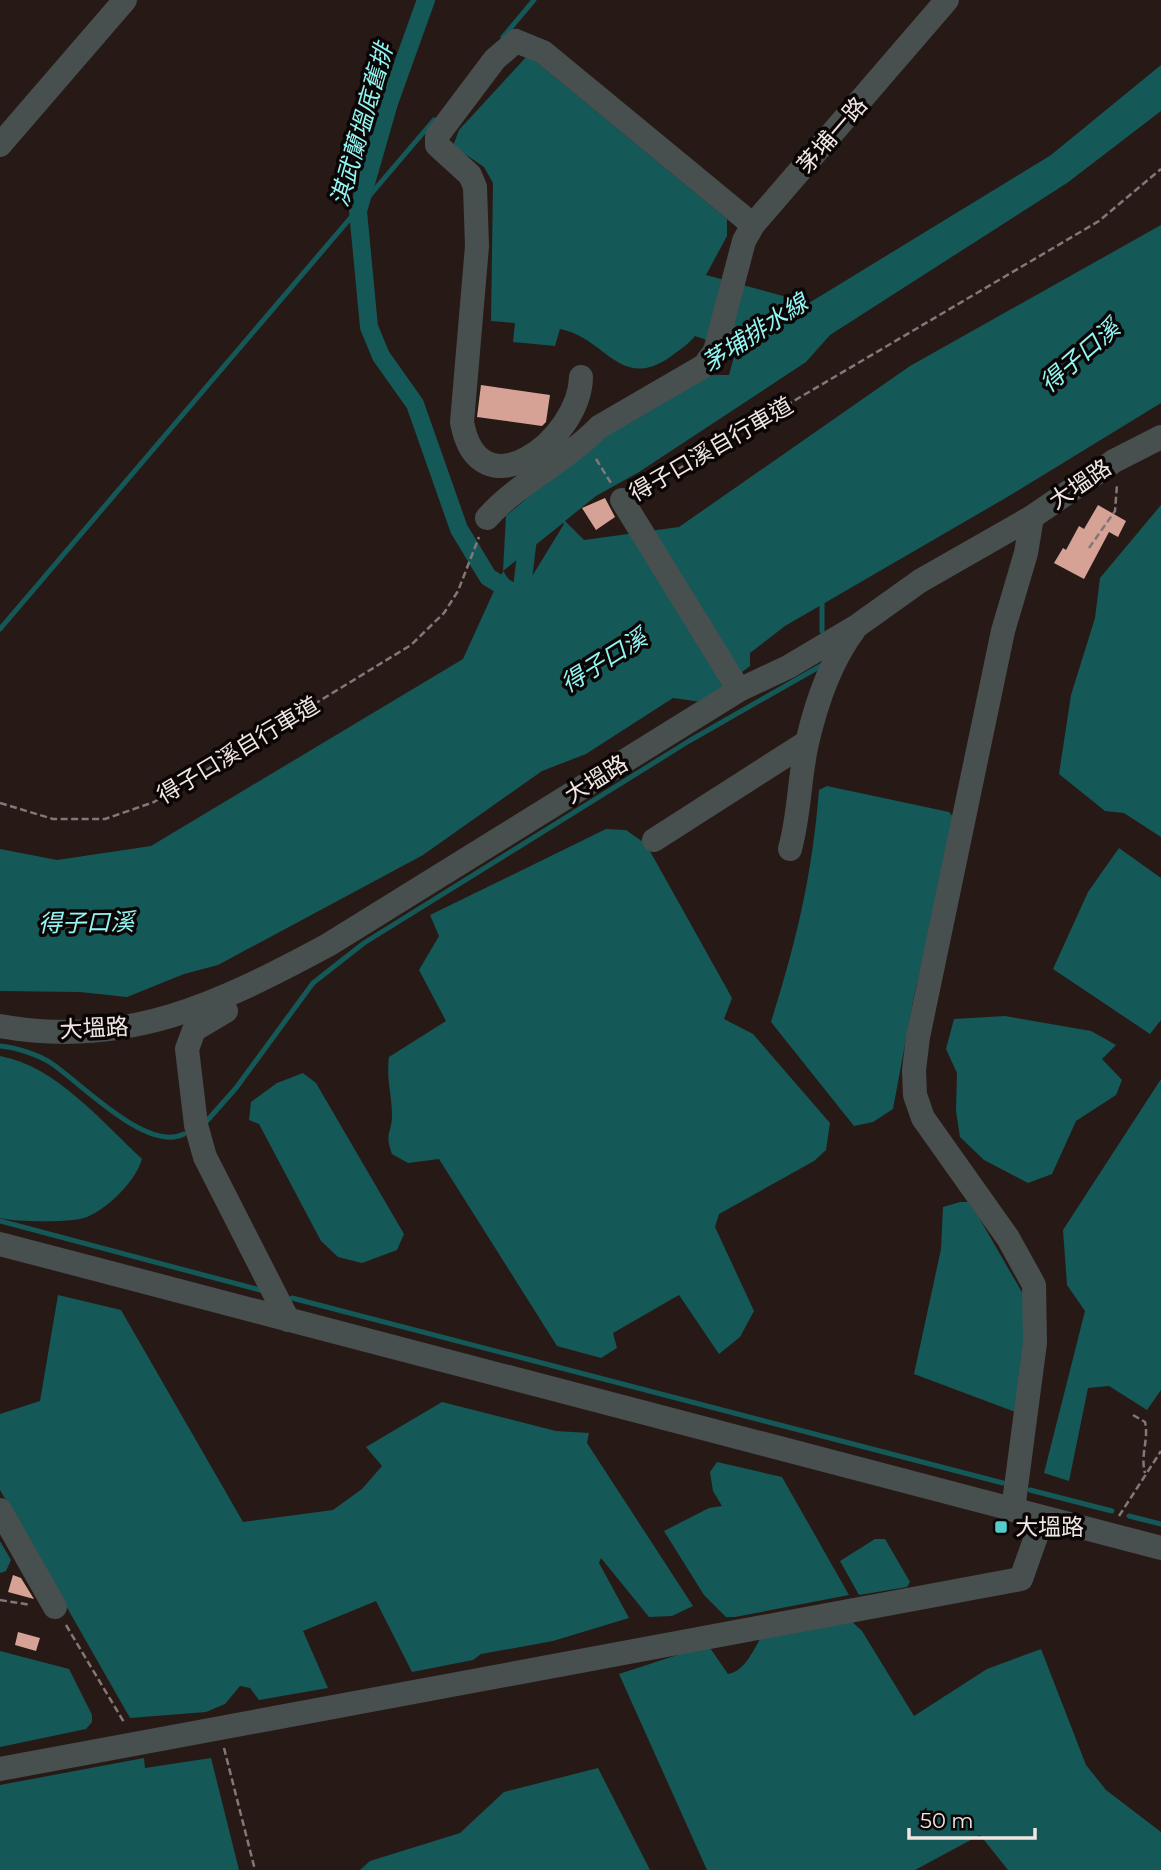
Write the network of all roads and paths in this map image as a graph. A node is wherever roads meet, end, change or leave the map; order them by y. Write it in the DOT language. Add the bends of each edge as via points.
graph roads {
  1 [pos="125,0"];
  2 [pos="947,0"];
  3 [pos="0,145"];
  4 [pos="1161,169"];
  5 [pos="752,225"];
  6 [pos="581,377"];
  7 [pos="1161,436"];
  8 [pos="585,441"];
  9 [pos="1114,461"];
  10 [pos="622,500"];
  11 [pos="1032,517"];
  12 [pos="487,518"];
  13 [pos="1089,548"];
  14 [pos="857,626"];
  15 [pos="739,690"];
  16 [pos="807,742"];
  17 [pos="0,803"];
  18 [pos="654,839"];
  19 [pos="790,849"];
  20 [pos="258,983"];
  21 [pos="0,1026"];
  22 [pos="1,1245"];
  23 [pos="288,1320"];
  24 [pos="1132,1415"];
  25 [pos="1161,1451"];
  26 [pos="1145,1473"];
  27 [pos="0,1510"];
  28 [pos="1013,1510"];
  29 [pos="1043,1517"];
  30 [pos="1108,1533"];
  31 [pos="1161,1548"];
  32 [pos="0,1600"];
  33 [pos="55,1607"];
  34 [pos="219,1729"];
  35 [pos="137,1743"];
  36 [pos="0,1769"];
  37 [pos="255,1870"];
  1 -- 3 [label="street"];
  2 -- 5 [label="street, 茅埔一路"];
  4 -- 10 [label="path, 得子口溪自行車道" via="1099,220 657,484"];
  5 -- 6 [label="street" via="544,52 516,41 495,59 437,135 437,145 470,175 475,187 477,246 462,422 466,442 481,461 496,466 512,466 527,459 563,427 578,402"];
  5 -- 8 [label="street, 茅埔一路" via="715,351 704,366 614,417"];
  7 -- 9 [label="street, 大塭路"];
  8 -- 10 [label="path, 得子口溪自行車道"];
  8 -- 12 [label="street" via="499,504"];
  9 -- 11 [label="street, 大塭路"];
  9 -- 13 [label="path" via="1115,511"];
  10 -- 15 [label="street"];
  11 -- 14 [label="street, 大塭路" via="920,581"];
  11 -- 28 [label="street" via="1003,631 914,1070 915,1095 923,1118 1008,1238 1034,1286 1035,1343"];
  12 -- 17 [label="path, 得子口溪自行車道" via="458,591 444,613 411,645 154,802 92,819 53,819"];
  14 -- 15 [label="street, 大塭路"];
  14 -- 16 [label="street" via="820,695"];
  15 -- 20 [label="street, 大塭路"];
  16 -- 18 [label="street"];
  16 -- 19 [label="street" via="799,816"];
  20 -- 21 [label="street, 大塭路" via="196,1010 143,1026 71,1031"];
  20 -- 23 [label="street" via="247,997 194,1030 187,1049 196,1125 205,1157"];
  22 -- 23 [label="street"];
  23 -- 28 [label="street"];
  24 -- 26 [label="path" via="1145,1422 1141,1459"];
  25 -- 26 [label="path"];
  26 -- 30 [label="path"];
  27 -- 33 [label="street"];
  28 -- 29 [label="street"];
  29 -- 30 [label="street"];
  29 -- 34 [label="street" via="1021,1579"];
  30 -- 31 [label="street"];
  32 -- 33 [label="path"];
  33 -- 35 [label="path"];
  34 -- 35 [label="street"];
  34 -- 37 [label="path"];
  35 -- 36 [label="street"];
}
